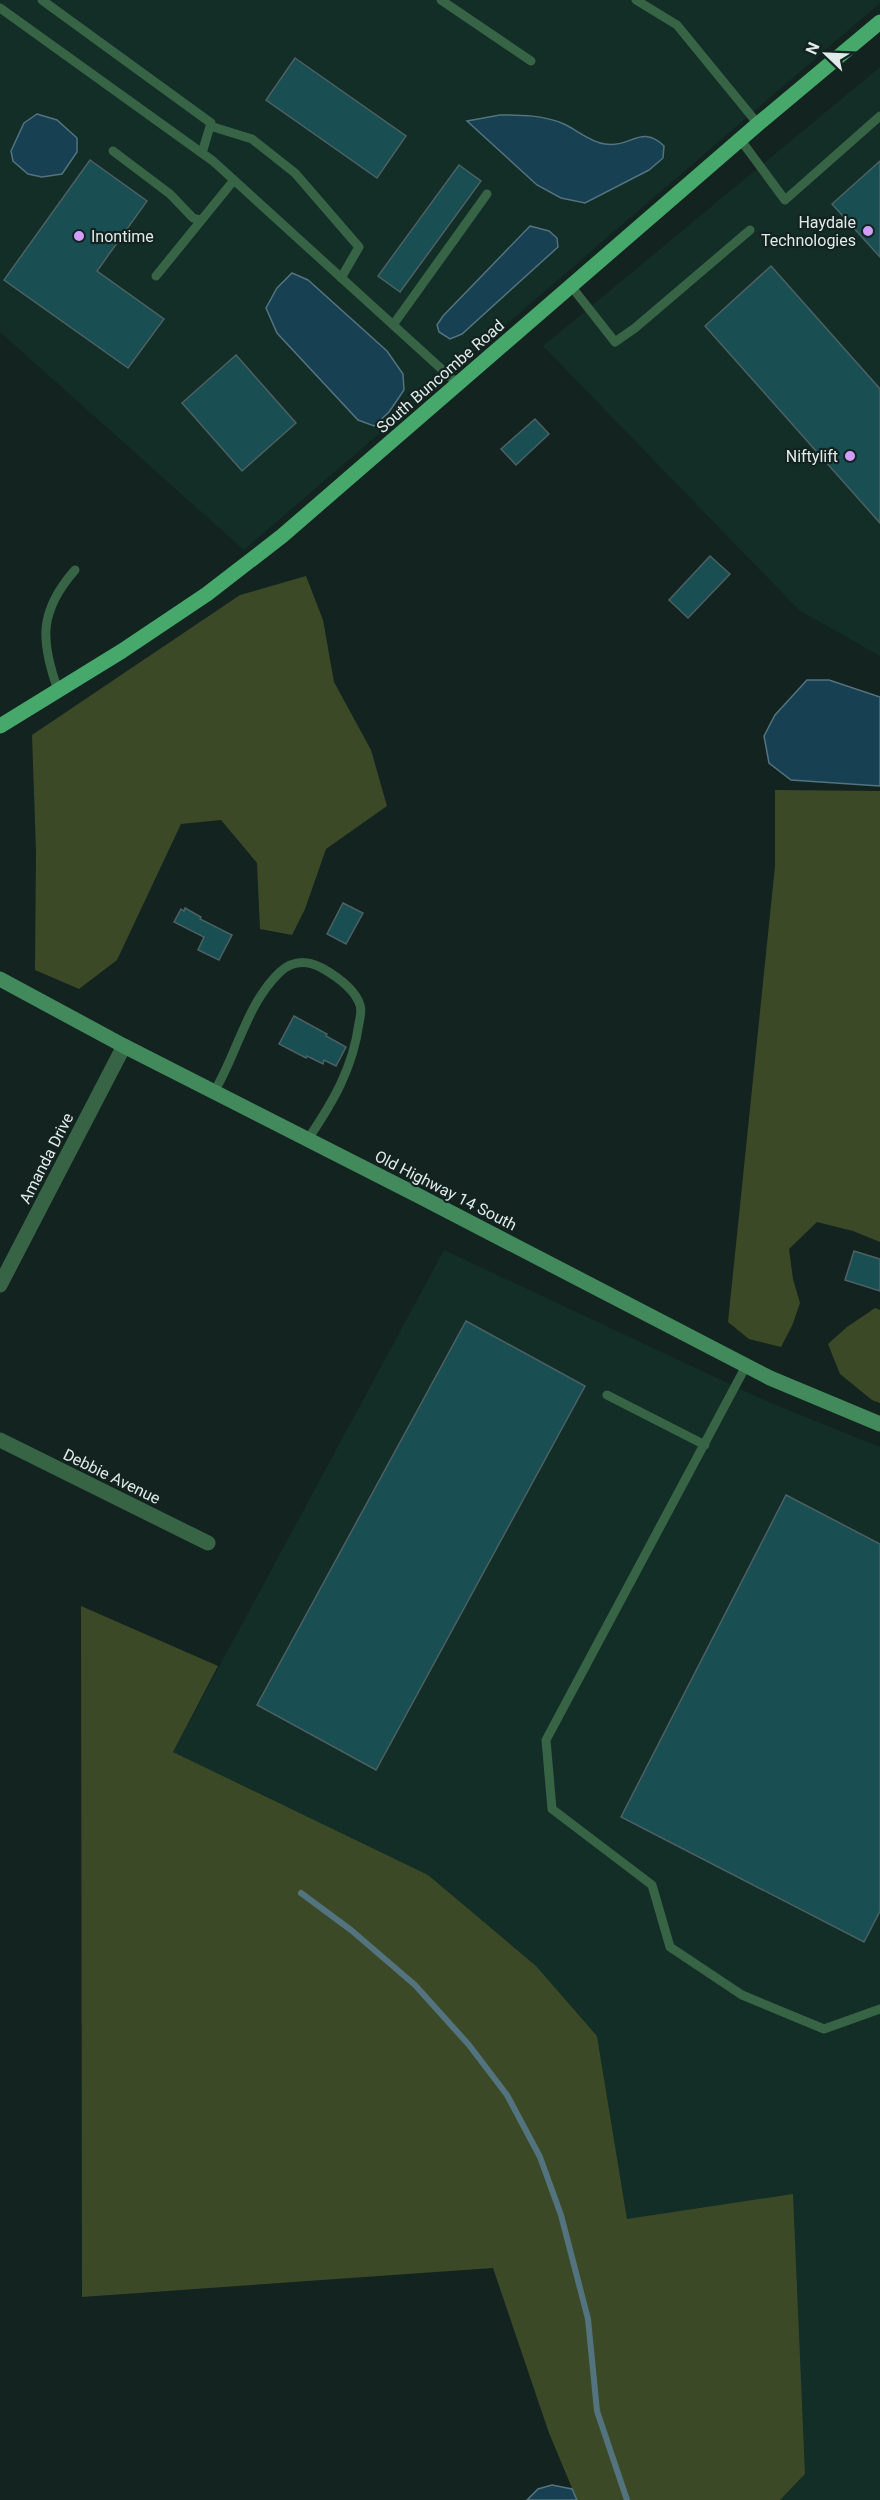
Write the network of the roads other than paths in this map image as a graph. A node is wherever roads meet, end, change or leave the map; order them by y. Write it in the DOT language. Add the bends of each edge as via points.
graph roads {
  1 [pos="42,0"];
  2 [pos="441,0"];
  3 [pos="636,0"];
  4 [pos="0,8"];
  5 [pos="880,22"];
  6 [pos="531,61"];
  7 [pos="880,116"];
  8 [pos="758,124"];
  9 [pos="210,126"];
  10 [pos="740,139"];
  11 [pos="113,151"];
  12 [pos="202,153"];
  13 [pos="234,180"];
  14 [pos="487,194"];
  15 [pos="201,220"];
  16 [pos="750,230"];
  17 [pos="156,276"];
  18 [pos="341,278"];
  19 [pos="570,286"];
  20 [pos="393,325"];
  21 [pos="458,384"];
  22 [pos="75,570"];
  23 [pos="58,690"];
  24 [pos="0,726"];
  25 [pos="0,979"];
  26 [pos="124,1046"];
  27 [pos="213,1092"];
  28 [pos="308,1139"];
  29 [pos="0,1285"];
  30 [pos="746,1366"];
  31 [pos="608,1395"];
  32 [pos="880,1424"];
  33 [pos="0,1440"];
  34 [pos="705,1445"];
  35 [pos="208,1544"];
  36 [pos="880,2009"];
  1 -- 9 [label="lane"];
  2 -- 6 [label="lane"];
  3 -- 8 [label="lane" via="677,25"];
  4 -- 12 [label="lane"];
  5 -- 8 [label="main road, South Buncombe Road"];
  7 -- 10 [label="lane" via="785,200"];
  8 -- 10 [label="main road, South Buncombe Road"];
  9 -- 12 [label="lane"];
  9 -- 18 [label="lane" via="252,139 295,173 343,228 359,247"];
  10 -- 19 [label="main road, South Buncombe Road"];
  11 -- 15 [label="lane" via="170,194 193,218"];
  12 -- 13 [label="lane"];
  13 -- 15 [label="lane"];
  13 -- 18 [label="lane"];
  14 -- 20 [label="lane"];
  15 -- 17 [label="lane"];
  16 -- 19 [label="lane" via="615,342"];
  18 -- 20 [label="lane"];
  19 -- 21 [label="main road, South Buncombe Road"];
  20 -- 21 [label="lane"];
  21 -- 23 [label="main road, South Buncombe Road" via="282,536 207,594"];
  22 -- 23 [label="lane" via="49,610 45,636"];
  23 -- 24 [label="main road, South Buncombe Road"];
  25 -- 26 [label="street, Old Highway 14 South"];
  26 -- 27 [label="street, Old Highway 14 South"];
  26 -- 29 [label="street, Amanda Drive"];
  27 -- 28 [label="street, Old Highway 14 South"];
  27 -- 28 [label="lane" via="259,1000 280,971 299,961 313,963 352,992 361,1007 352,1062"];
  28 -- 30 [label="street, Old Highway 14 South"];
  30 -- 32 [label="street, Old Highway 14 South"];
  30 -- 34 [label="lane"];
  31 -- 34 [label="lane"];
  33 -- 35 [label="street, Debbie Avenue"];
  34 -- 36 [label="lane" via="546,1740 552,1809 652,1885 670,1947 742,1995 824,2029"];
}
